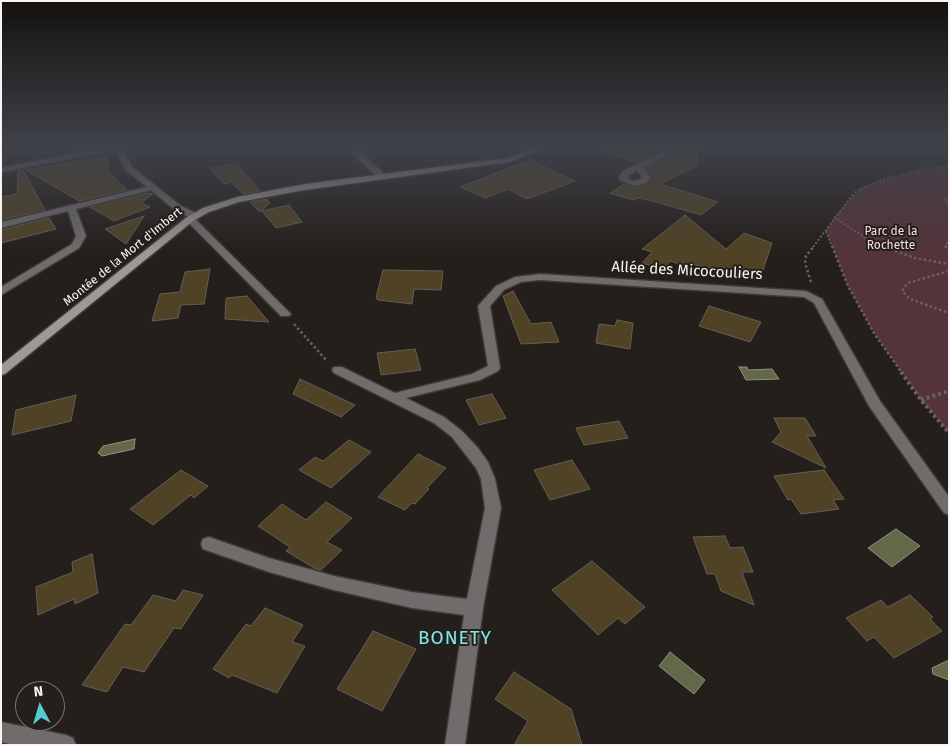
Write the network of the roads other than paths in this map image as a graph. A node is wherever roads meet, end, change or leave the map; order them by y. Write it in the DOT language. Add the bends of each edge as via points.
graph roads {
  1 [pos="145,183"];
  2 [pos="345,183"];
  3 [pos="151,188"];
  4 [pos="71,208"];
  5 [pos="193,218"];
  6 [pos="1,225"];
  7 [pos="1,292"];
  8 [pos="285,314"];
  9 [pos="3,367"];
  10 [pos="338,370"];
  11 [pos="395,397"];
  12 [pos="949,509"];
  13 [pos="209,544"];
  14 [pos="474,608"];
  15 [pos="1,732"];
  16 [pos="66,745"];
  17 [pos="455,745"];
  1 -- 3 [label="street"];
  2 -- 5 [label="street, Montée de la Mort d'Imbert" via="248,198 220,205"];
  3 -- 4 [label="street"];
  3 -- 5 [label="street"];
  4 -- 6 [label="street"];
  4 -- 7 [label="street" via="81,236 76,246"];
  5 -- 8 [label="street"];
  5 -- 9 [label="street, Montée de la Mort d'Imbert"];
  10 -- 11 [label="street"];
  11 -- 12 [label="street, Allée des Micocouliers" via="476,377 494,368 484,306 500,288 519,279 540,277 806,294 815,297 874,403"];
  11 -- 14 [label="street" via="439,420 457,434 484,466 493,508"];
  13 -- 14 [label="street" via="334,583 402,598"];
  14 -- 17 [label="street"];
  15 -- 16 [label="street"];
}
